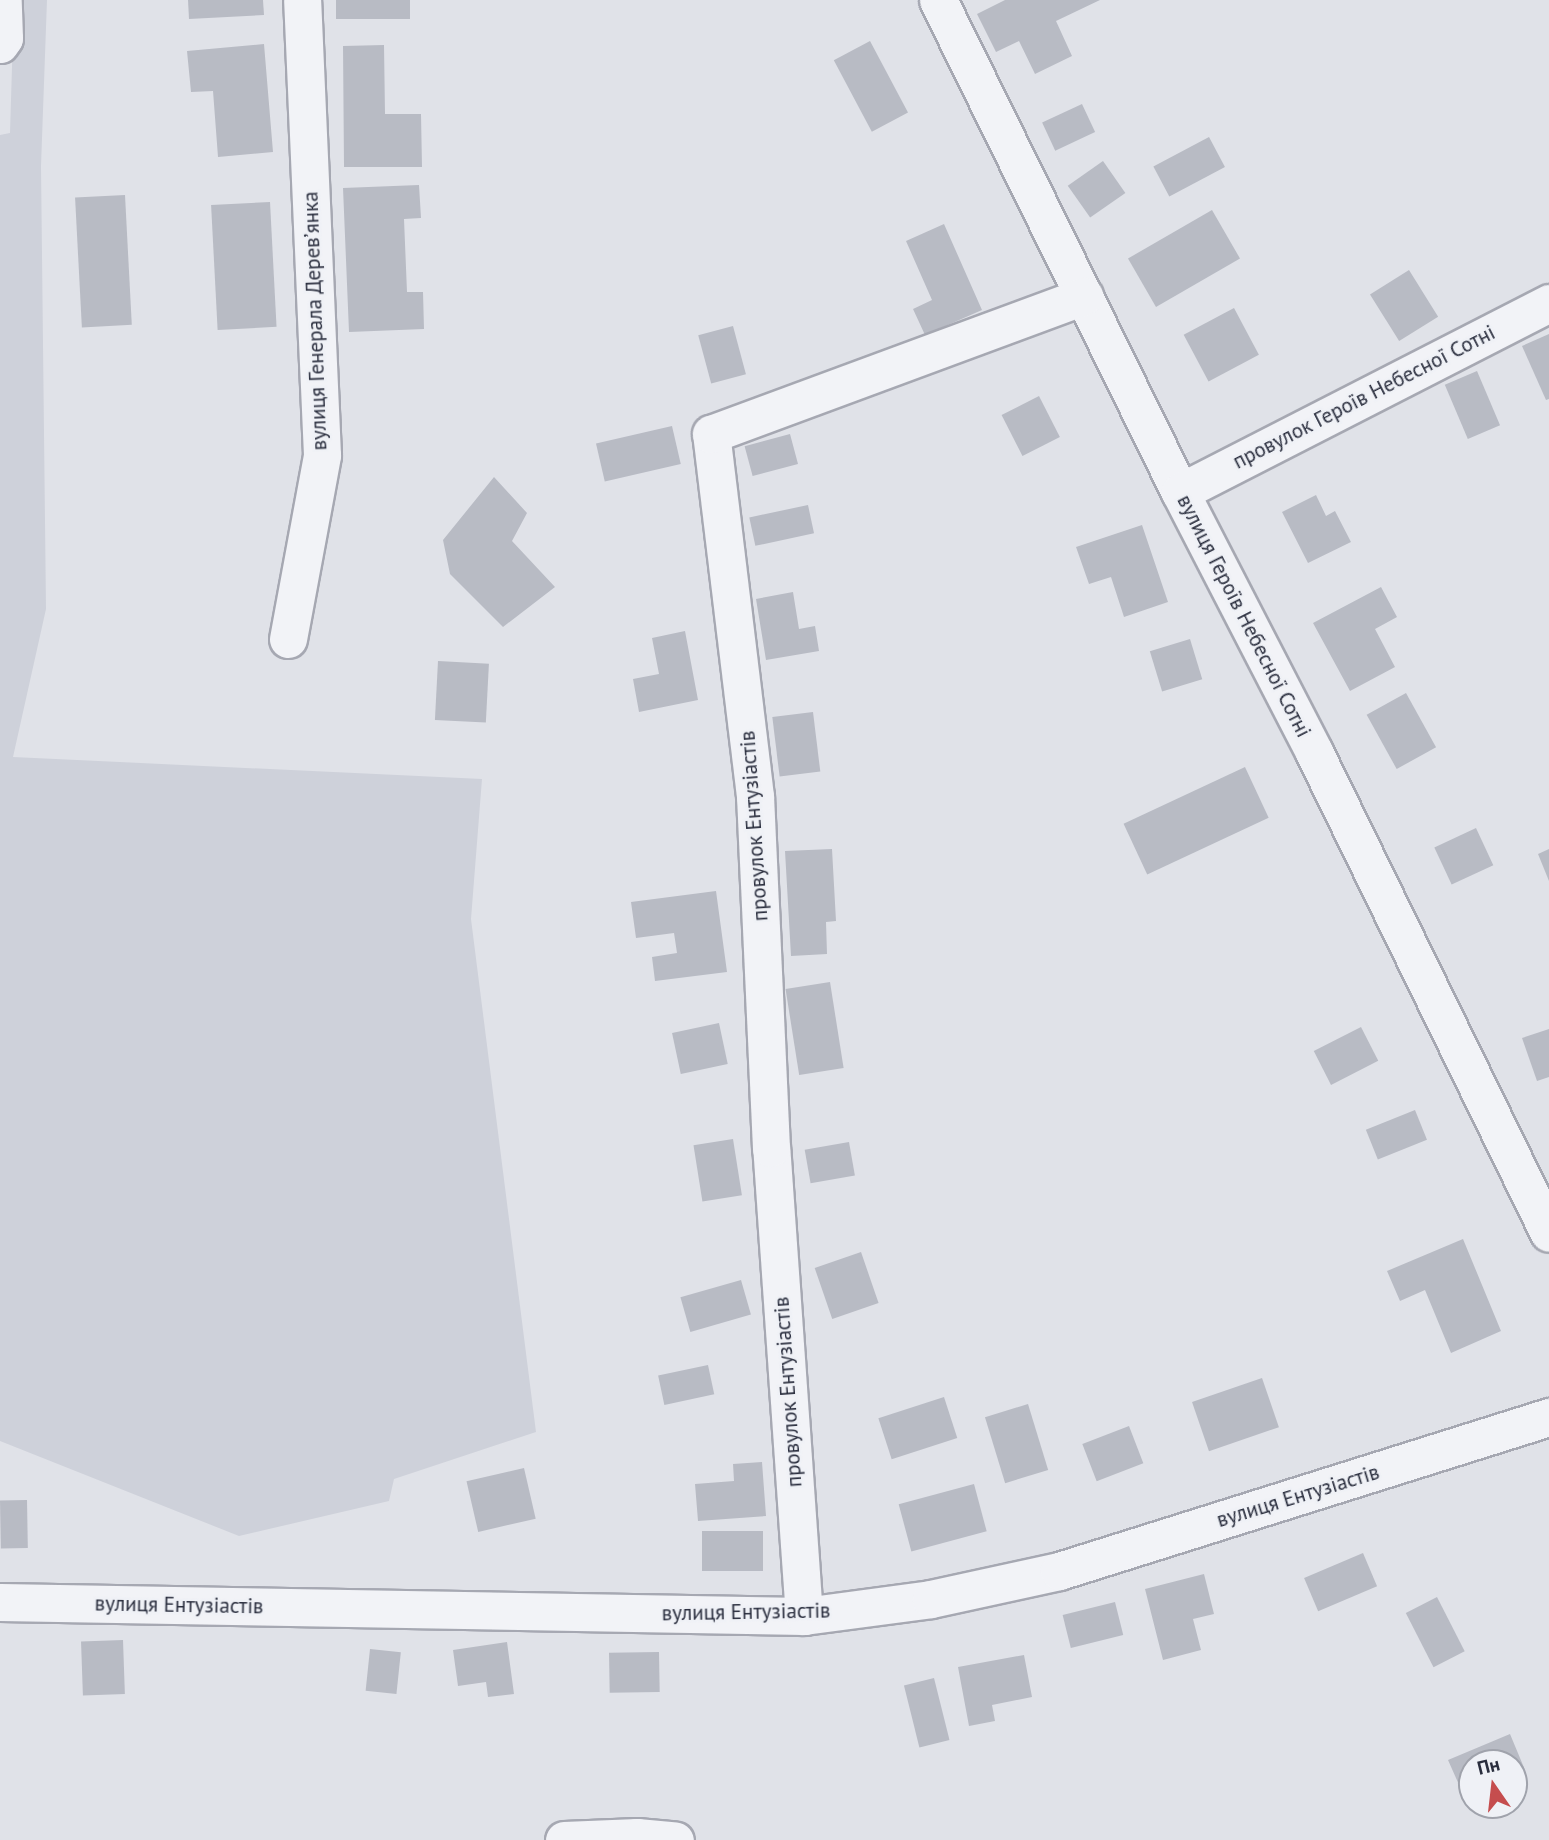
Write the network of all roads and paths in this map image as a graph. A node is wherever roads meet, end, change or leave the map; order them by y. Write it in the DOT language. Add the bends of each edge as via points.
graph roads {
  1 [pos="3,0"];
  2 [pos="302,0"];
  3 [pos="938,0"];
  4 [pos="0,44"];
  5 [pos="1084,296"];
  6 [pos="1549,303"];
  7 [pos="1180,492"];
  8 [pos="288,639"];
  9 [pos="1549,1233"];
  10 [pos="1549,1417"];
  11 [pos="0,1602"];
  12 [pos="804,1616"];
  13 [pos="564,1840"];
  14 [pos="675,1840"];
  1 -- 4 [label="street" via="4,38"];
  2 -- 8 [label="street, вулиця Генерала Деревʼянка" via="322,456"];
  3 -- 5 [label="street, вулиця Героїв Небесної Сотні"];
  5 -- 7 [label="street, вулиця Героїв Небесної Сотні"];
  5 -- 12 [label="street, провулок Ентузіастів" via="711,434 755,796 771,1148"];
  6 -- 7 [label="street, провулок Героїв Небесної Сотні"];
  7 -- 9 [label="street, вулиця Героїв Небесної Сотні" via="1314,752"];
  10 -- 12 [label="street, вулиця Ентузіастів" via="1059,1571 931,1599"];
  11 -- 12 [label="street, вулиця Ентузіастів"];
  13 -- 14 [label="street"];
}
